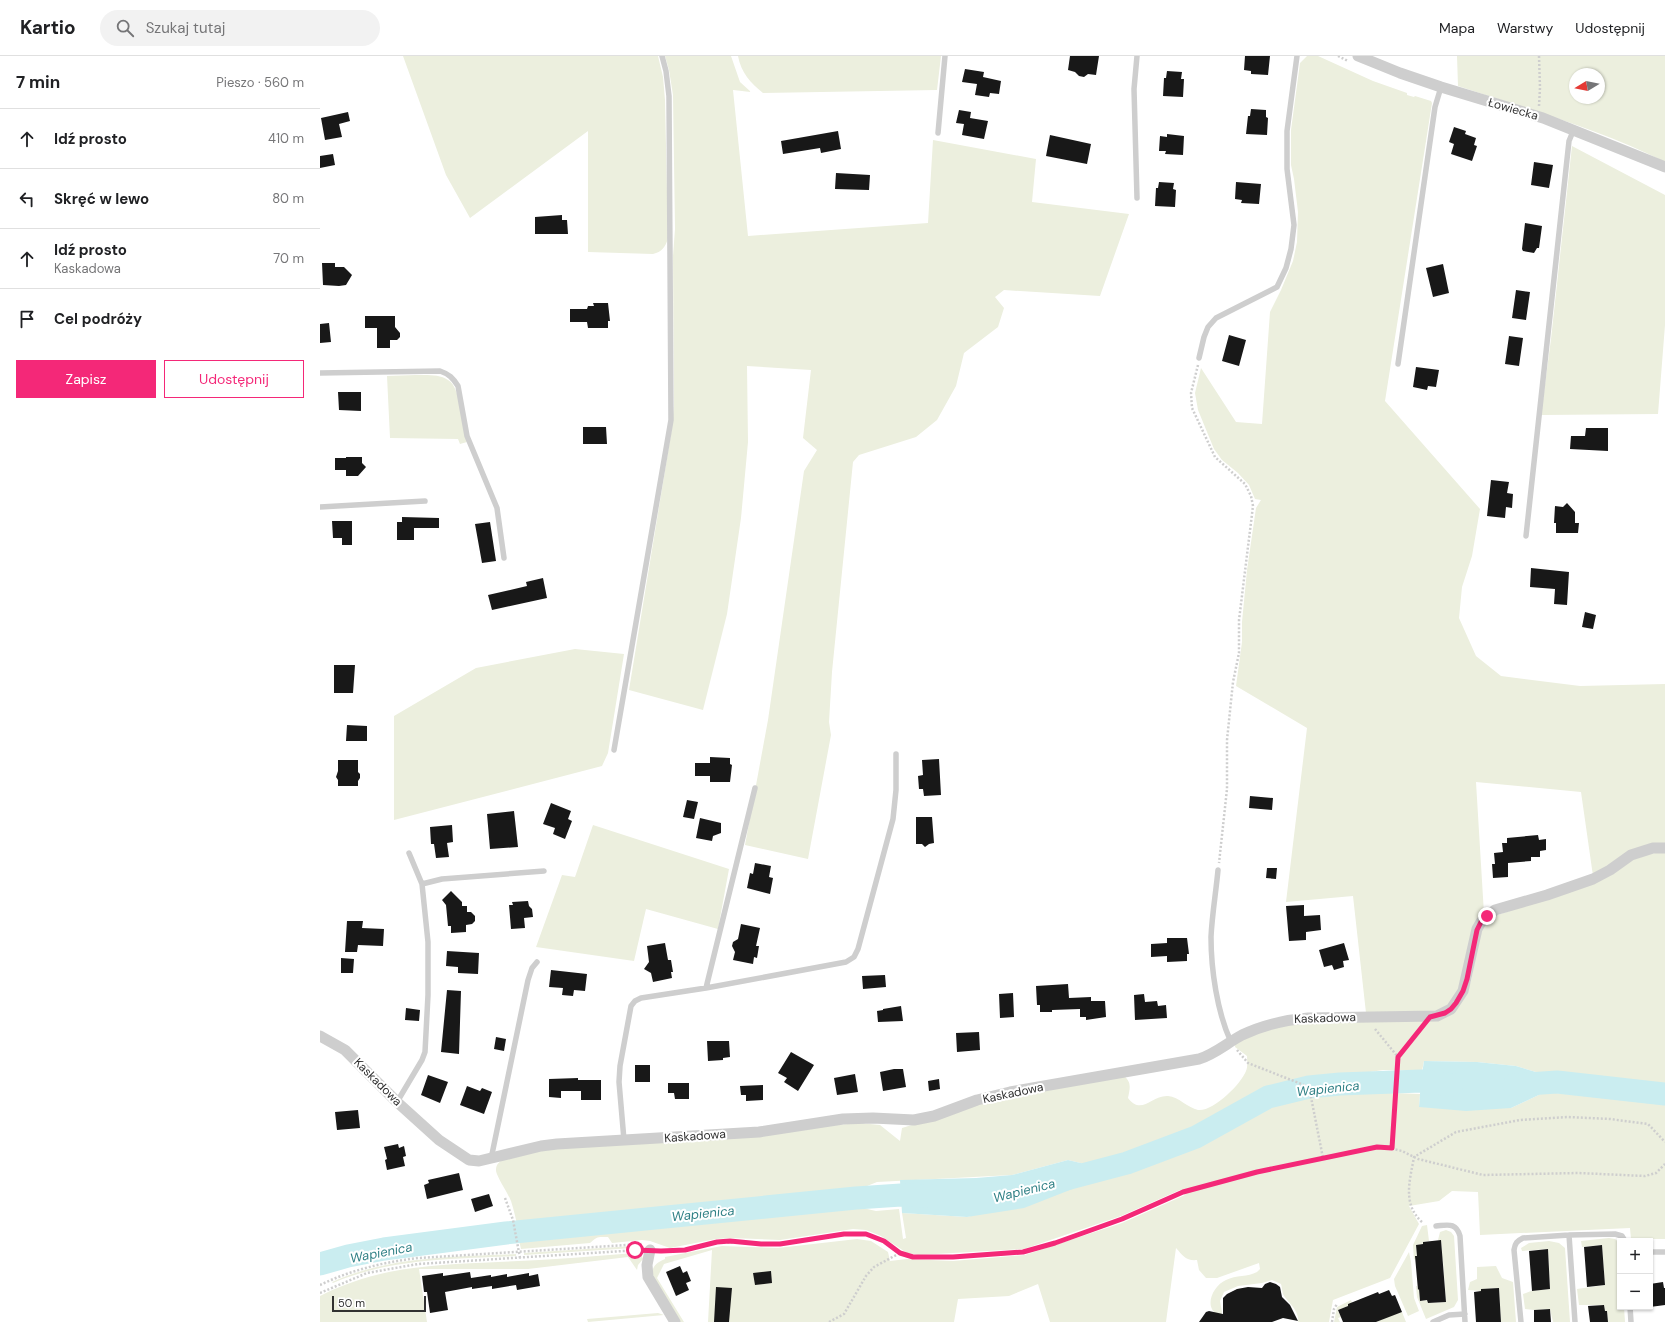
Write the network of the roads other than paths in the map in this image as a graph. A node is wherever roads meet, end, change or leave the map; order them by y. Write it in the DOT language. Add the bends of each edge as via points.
graph roads {
  1 [pos="662,56"];
  2 [pos="945,56"];
  3 [pos="1137,56"];
  4 [pos="1297,56"];
  5 [pos="1358,56"];
  6 [pos="1441,87"];
  7 [pos="1574,129"];
  8 [pos="938,133"];
  9 [pos="1665,167"];
  10 [pos="1137,198"];
  11 [pos="1199,358"];
  12 [pos="1398,364"];
  13 [pos="320,374"];
  14 [pos="425,501"];
  15 [pos="320,507"];
  16 [pos="1526,536"];
  17 [pos="504,558"];
  18 [pos="614,750"];
  19 [pos="896,754"];
  20 [pos="755,788"];
  21 [pos="1665,848"];
  22 [pos="408,853"];
  23 [pos="1218,870"];
  24 [pos="544,871"];
  25 [pos="422,884"];
  26 [pos="537,962"];
  27 [pos="706,988"];
  28 [pos="320,1036"];
  29 [pos="1231,1042"];
  30 [pos="397,1102"];
  31 [pos="624,1141"];
  32 [pos="491,1159"];
  33 [pos="1436,1226"];
  34 [pos="1569,1235"];
  35 [pos="1623,1238"];
  36 [pos="650,1250"];
  37 [pos="1653,1252"];
  38 [pos="1665,1252"];
  39 [pos="1630,1310"];
  40 [pos="1464,1314"];
  41 [pos="675,1322"];
  42 [pos="1433,1322"];
  43 [pos="1465,1322"];
  44 [pos="1521,1322"];
  45 [pos="1575,1322"];
  46 [pos="1631,1322"];
  1 -- 18 [label="lane" via="669,96 671,420"];
  2 -- 8 [label="lane"];
  3 -- 10 [label="lane" via="1134,89"];
  4 -- 11 [label="lane" via="1287,131 1287,169 1294,225 1286,268 1277,288 1216,318 1208,327"];
  5 -- 6 [label="street, Łowiecka"];
  6 -- 7 [label="street, Łowiecka"];
  6 -- 12 [label="lane" via="1435,107"];
  7 -- 9 [label="street, Łowiecka"];
  7 -- 16 [label="lane" via="1569,141"];
  13 -- 17 [label="lane" via="440,371 447,373 458,386 467,436 496,508"];
  14 -- 15 [label="lane"];
  19 -- 27 [label="lane" via="893,819 854,957 846,962"];
  20 -- 27 [label="lane"];
  21 -- 29 [label="street, Kaskadowa" via="1653,848 1631,855 1594,879 1495,910 1481,922 1477,930 1463,991 1451,1009 1437,1016 1287,1020 1244,1034"];
  22 -- 25 [label="lane"];
  23 -- 29 [label="lane" via="1211,937 1220,1009"];
  24 -- 25 [label="lane"];
  25 -- 30 [label="lane" via="428,942 425,1052"];
  26 -- 32 [label="lane" via="532,968 527,984"];
  27 -- 31 [label="lane" via="641,998 631,1006 619,1082"];
  28 -- 30 [label="street, Kaskadowa" via="345,1050"];
  29 -- 31 [label="street, Kaskadowa" via="1199,1059 1010,1092 977,1100 922,1119 842,1119 759,1132"];
  30 -- 32 [label="street, Kaskadowa" via="427,1130 462,1156 469,1160"];
  31 -- 32 [label="street, Kaskadowa" via="541,1146"];
  33 -- 40 [label="lane" via="1454,1226 1460,1236"];
  34 -- 35 [label="lane" via="1615,1234"];
  34 -- 44 [label="lane" via="1523,1238 1515,1244"];
  34 -- 45 [label="lane"];
  36 -- 41 [label="street" via="648,1278"];
  37 -- 38 [label="lane"];
  39 -- 46 [label="lane"];
  40 -- 42 [label="lane" via="1449,1315"];
  40 -- 43 [label="lane"];
}
